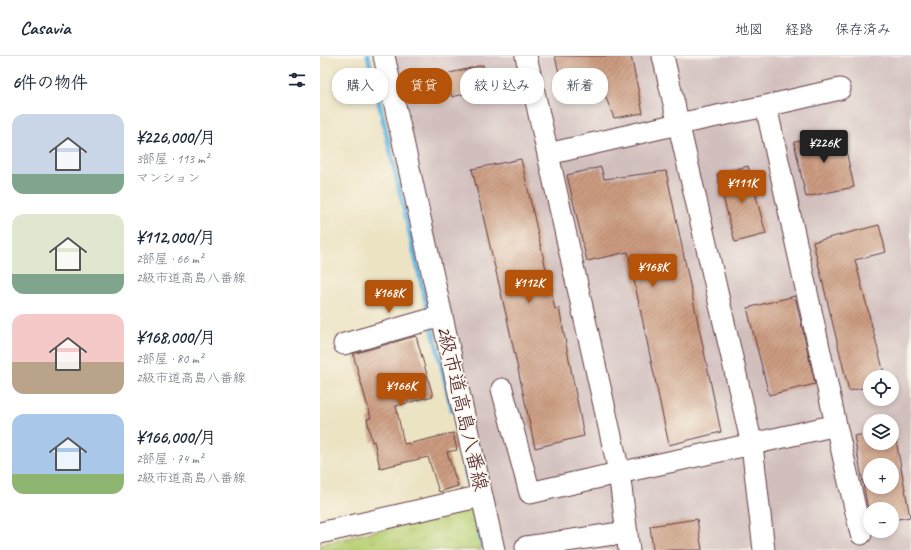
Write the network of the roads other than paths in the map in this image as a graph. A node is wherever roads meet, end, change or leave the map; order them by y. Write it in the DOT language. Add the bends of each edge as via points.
graph roads {
  1 [pos="384,56"];
  2 [pos="526,56"];
  3 [pos="664,56"];
  4 [pos="840,89"];
  5 [pos="766,106"];
  6 [pos="678,124"];
  7 [pos="548,154"];
  8 [pos="442,316"];
  9 [pos="344,344"];
  10 [pos="502,389"];
  11 [pos="836,425"];
  12 [pos="752,445"];
  13 [pos="620,472"];
  14 [pos="482,496"];
  15 [pos="320,533"];
  16 [pos="861,534"];
  17 [pos="628,541"];
  18 [pos="494,550"];
  19 [pos="527,550"];
  20 [pos="764,550"];
  1 -- 8 [label="street, 2級市道高島八番線"];
  2 -- 7 [label="street"];
  3 -- 6 [label="street"];
  4 -- 5 [label="street"];
  5 -- 6 [label="street"];
  5 -- 11 [label="street"];
  6 -- 7 [label="street"];
  6 -- 12 [label="street"];
  7 -- 13 [label="street"];
  8 -- 9 [label="street"];
  8 -- 14 [label="street, 2級市道高島八番線"];
  10 -- 13 [label="street" via="530,493"];
  11 -- 12 [label="street"];
  11 -- 16 [label="street"];
  12 -- 13 [label="street"];
  12 -- 20 [label="street"];
  13 -- 17 [label="street"];
  14 -- 15 [label="street"];
  14 -- 18 [label="street, 2級市道高島八番線"];
  17 -- 19 [label="street" via="526,547"];
}
